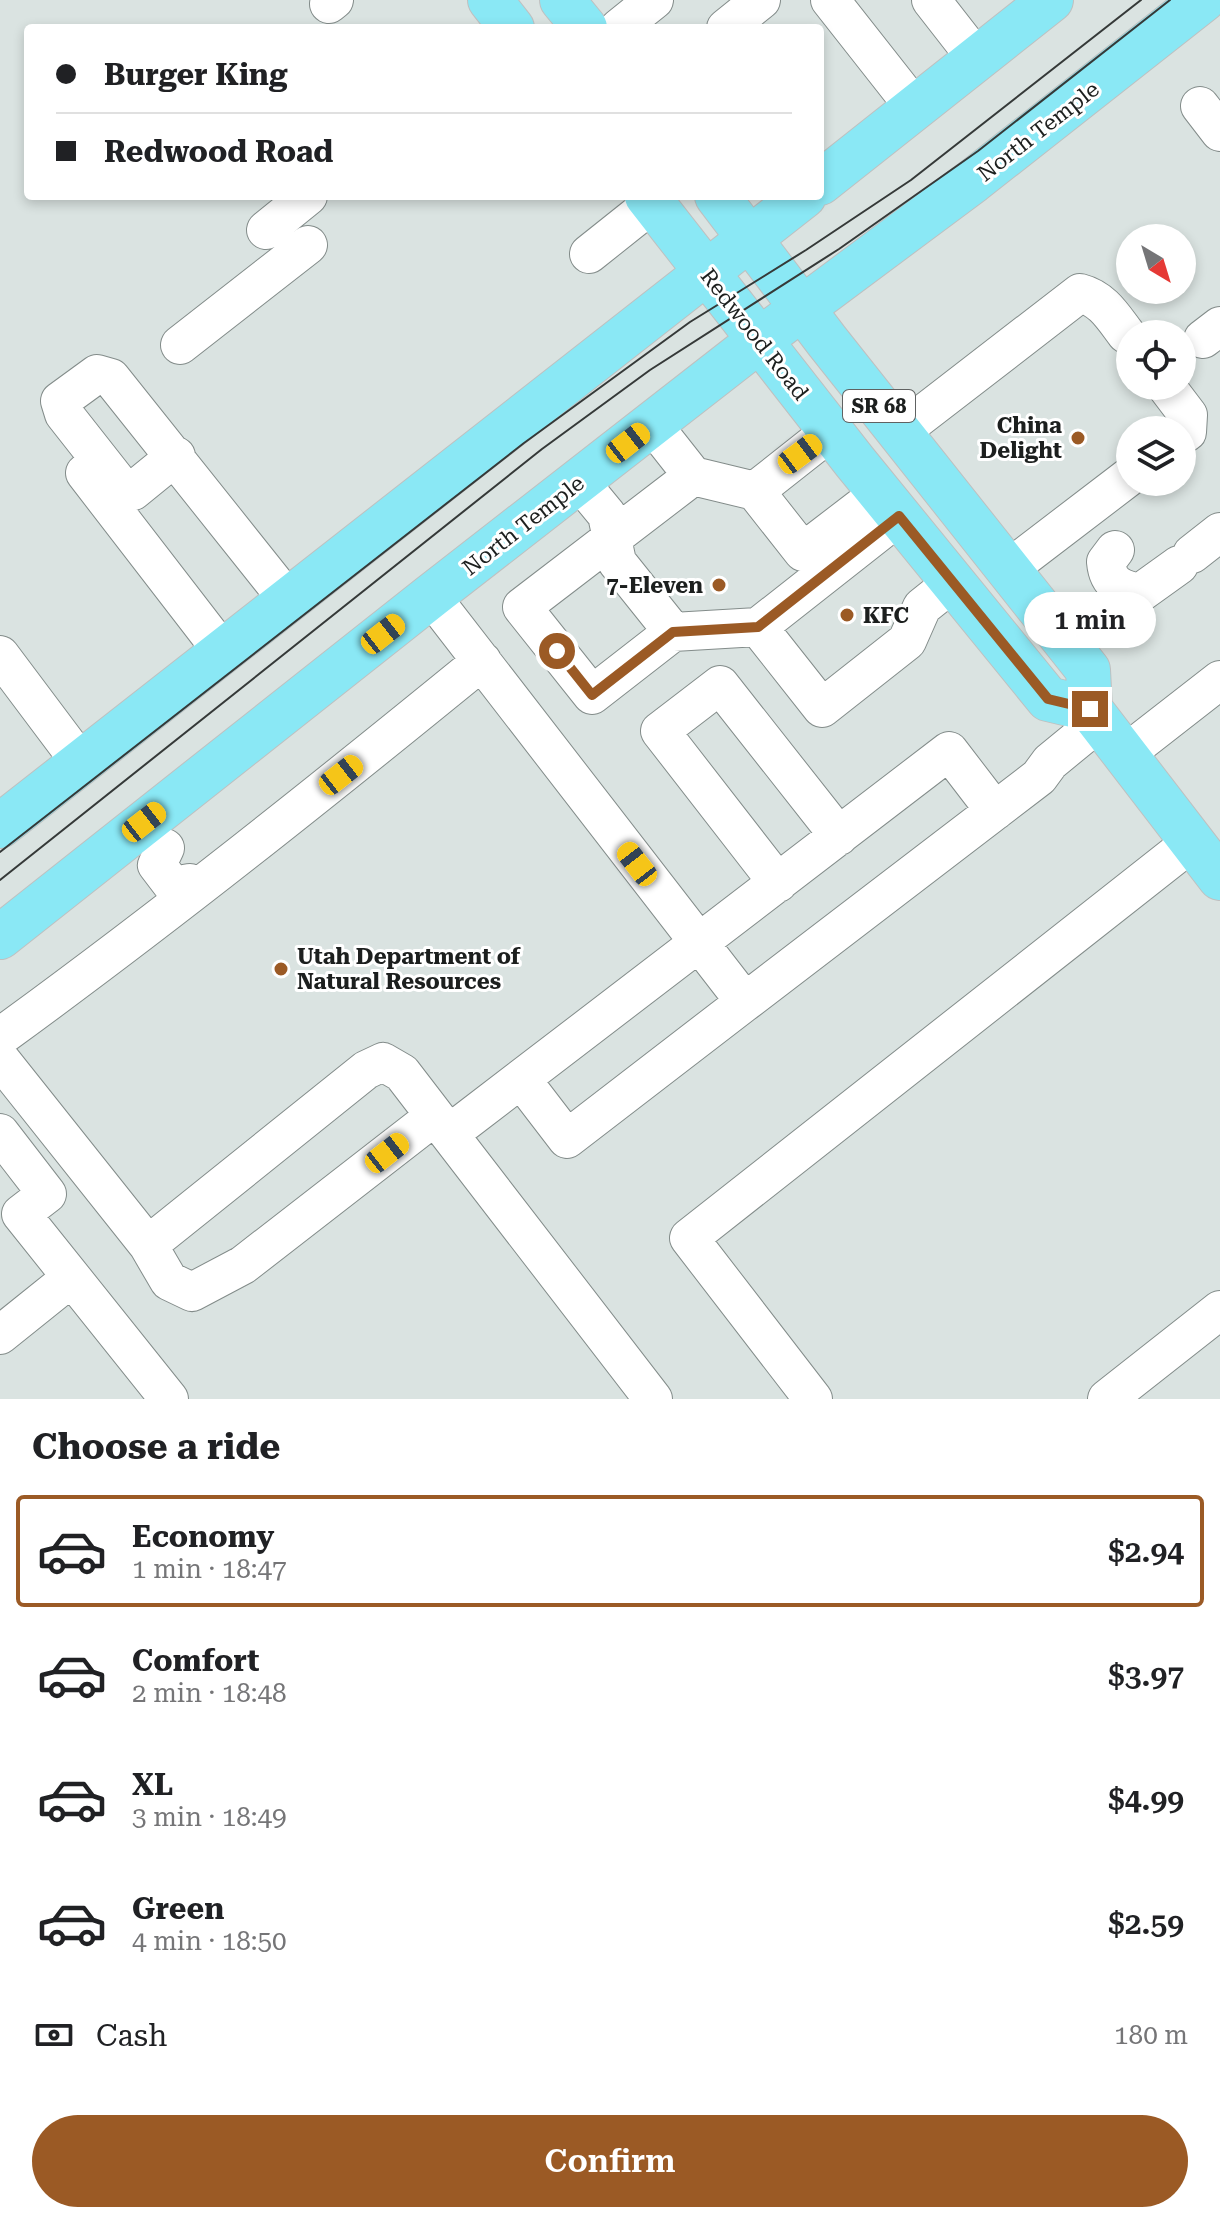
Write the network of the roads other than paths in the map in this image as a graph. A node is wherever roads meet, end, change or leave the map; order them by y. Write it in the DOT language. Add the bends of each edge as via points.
graph roads {
  1 [pos="490,0"];
  2 [pos="562,0"];
  3 [pos="654,0"];
  4 [pos="761,0"];
  5 [pos="830,0"];
  6 [pos="931,0"];
  7 [pos="1051,0"];
  8 [pos="1203,0"];
  9 [pos="509,24"];
  10 [pos="582,24"];
  11 [pos="624,24"];
  12 [pos="731,24"];
  13 [pos="977,59"];
  14 [pos="915,108"];
  15 [pos="824,180"];
  16 [pos="303,200"];
  17 [pos="650,200"];
  18 [pos="720,200"];
  19 [pos="799,200"];
  20 [pos="266,230"];
  21 [pos="751,239"];
  22 [pos="308,245"];
  23 [pos="589,254"];
  24 [pos="708,273"];
  25 [pos="803,310"];
  26 [pos="1116,321"];
  27 [pos="761,339"];
  28 [pos="180,345"];
  29 [pos="60,401"];
  30 [pos="652,424"];
  31 [pos="831,431"];
  32 [pos="900,432"];
  33 [pos="176,456"];
  34 [pos="693,476"];
  35 [pos="579,481"];
  36 [pos="1116,487"];
  37 [pos="755,491"];
  38 [pos="889,504"];
  39 [pos="611,538"];
  40 [pos="1115,550"];
  41 [pos="1197,550"];
  42 [pos="1007,570"];
  43 [pos="952,583"];
  44 [pos="431,596"];
  45 [pos="288,600"];
  46 [pos="758,627"];
  47 [pos="673,632"];
  48 [pos="223,652"];
  49 [pos="0,655"];
  50 [pos="482,661"];
  51 [pos="1220,680"];
  52 [pos="1105,728"];
  53 [pos="81,763"];
  54 [pos="995,811"];
  55 [pos="0,825"];
  56 [pos="154,835"];
  57 [pos="839,836"];
  58 [pos="1193,841"];
  59 [pos="1220,878"];
  60 [pos="778,883"];
  61 [pos="192,886"];
  62 [pos="0,937"];
  63 [pos="699,944"];
  64 [pos="745,1002"];
  65 [pos="0,1037"];
  66 [pos="0,1059"];
  67 [pos="521,1079"];
  68 [pos="442,1125"];
  69 [pos="0,1133"];
  70 [pos="148,1245"];
  71 [pos="71,1278"];
  72 [pos="1220,1310"];
  73 [pos="0,1335"];
  74 [pos="169,1399"];
  75 [pos="653,1399"];
  76 [pos="813,1399"];
  77 [pos="1107,1399"];
  1 -- 9 [label="main road"];
  2 -- 10 [label="main road"];
  3 -- 11 [label="street"];
  4 -- 12 [label="street"];
  5 -- 14 [label="street"];
  6 -- 13 [label="street"];
  7 -- 13 [label="main road"];
  8 -- 25 [label="main road, North Temple"];
  13 -- 14 [label="main road"];
  14 -- 15 [label="main road"];
  16 -- 20 [label="street"];
  17 -- 23 [label="street"];
  17 -- 24 [label="main road, Redwood Road / SR 68"];
  18 -- 21 [label="main road, SR 68"];
  19 -- 21 [label="main road"];
  21 -- 24 [label="main road"];
  21 -- 25 [label="main road, SR 68"];
  22 -- 28 [label="street"];
  24 -- 27 [label="main road, Redwood Road / SR 68"];
  24 -- 45 [label="main road"];
  25 -- 27 [label="main road, North Temple"];
  25 -- 32 [label="main road, SR 68"];
  26 -- 32 [label="street" via="1093,297 1080,293"];
  27 -- 30 [label="main road, North Temple"];
  27 -- 31 [label="main road, Redwood Road / SR 68"];
  29 -- 33 [label="street" via="97,374 111,378"];
  29 -- 33 [label="street" via="64,414 123,489 133,491"];
  29 -- 48 [label="street" via="47,413 47,423"];
  30 -- 34 [label="street"];
  30 -- 35 [label="main road, North Temple"];
  31 -- 37 [label="street"];
  31 -- 38 [label="main road, Redwood Road / SR 68"];
  32 -- 42 [label="main road, SR 68"];
  33 -- 45 [label="street"];
  34 -- 37 [label="street"];
  34 -- 39 [label="street"];
  35 -- 39 [label="street" via="607,515"];
  35 -- 44 [label="main road, North Temple"];
  36 -- 42 [label="street"];
  37 -- 38 [label="street" via="803,552"];
  38 -- 43 [label="main road, Redwood Road / SR 68"];
  38 -- 46 [label="street"];
  39 -- 47 [label="street" via="617,562"];
  39 -- 47 [label="street" via="522,607 592,695"];
  40 -- 41 [label="street" via="1106,562 1107,575 1119,589 1140,593"];
  42 -- 52 [label="main road, SR 68" via="1088,670"];
  43 -- 46 [label="street" via="922,607 907,641 822,708"];
  43 -- 52 [label="main road, Redwood Road / SR 68" via="1048,699"];
  44 -- 50 [label="street"];
  44 -- 56 [label="main road, North Temple"];
  45 -- 48 [label="main road"];
  46 -- 47 [label="street"];
  48 -- 53 [label="main road"];
  49 -- 53 [label="street"];
  50 -- 61 [label="street"];
  50 -- 63 [label="street"];
  51 -- 52 [label="street"];
  52 -- 54 [label="street" via="1050,762"];
  52 -- 58 [label="main road"];
  53 -- 55 [label="main road"];
  54 -- 57 [label="street" via="949,751"];
  54 -- 64 [label="street"];
  56 -- 61 [label="street" via="182,846 197,866"];
  56 -- 62 [label="main road, North Temple"];
  57 -- 60 [label="street"];
  57 -- 60 [label="street" via="720,685 660,731"];
  58 -- 59 [label="main road"];
  58 -- 76 [label="street" via="689,1238"];
  60 -- 63 [label="street"];
  61 -- 65 [label="street"];
  63 -- 64 [label="street"];
  63 -- 67 [label="street"];
  64 -- 67 [label="street" via="567,1139"];
  66 -- 70 [label="street"];
  67 -- 68 [label="street"];
  68 -- 70 [label="street" via="243,1265 192,1292 169,1281"];
  68 -- 70 [label="street" via="402,1073 383,1062 366,1070"];
  68 -- 75 [label="street"];
  69 -- 71 [label="street" via="47,1194 21,1214"];
  71 -- 73 [label="street"];
  71 -- 74 [label="street"];
  72 -- 77 [label="street"];
}
